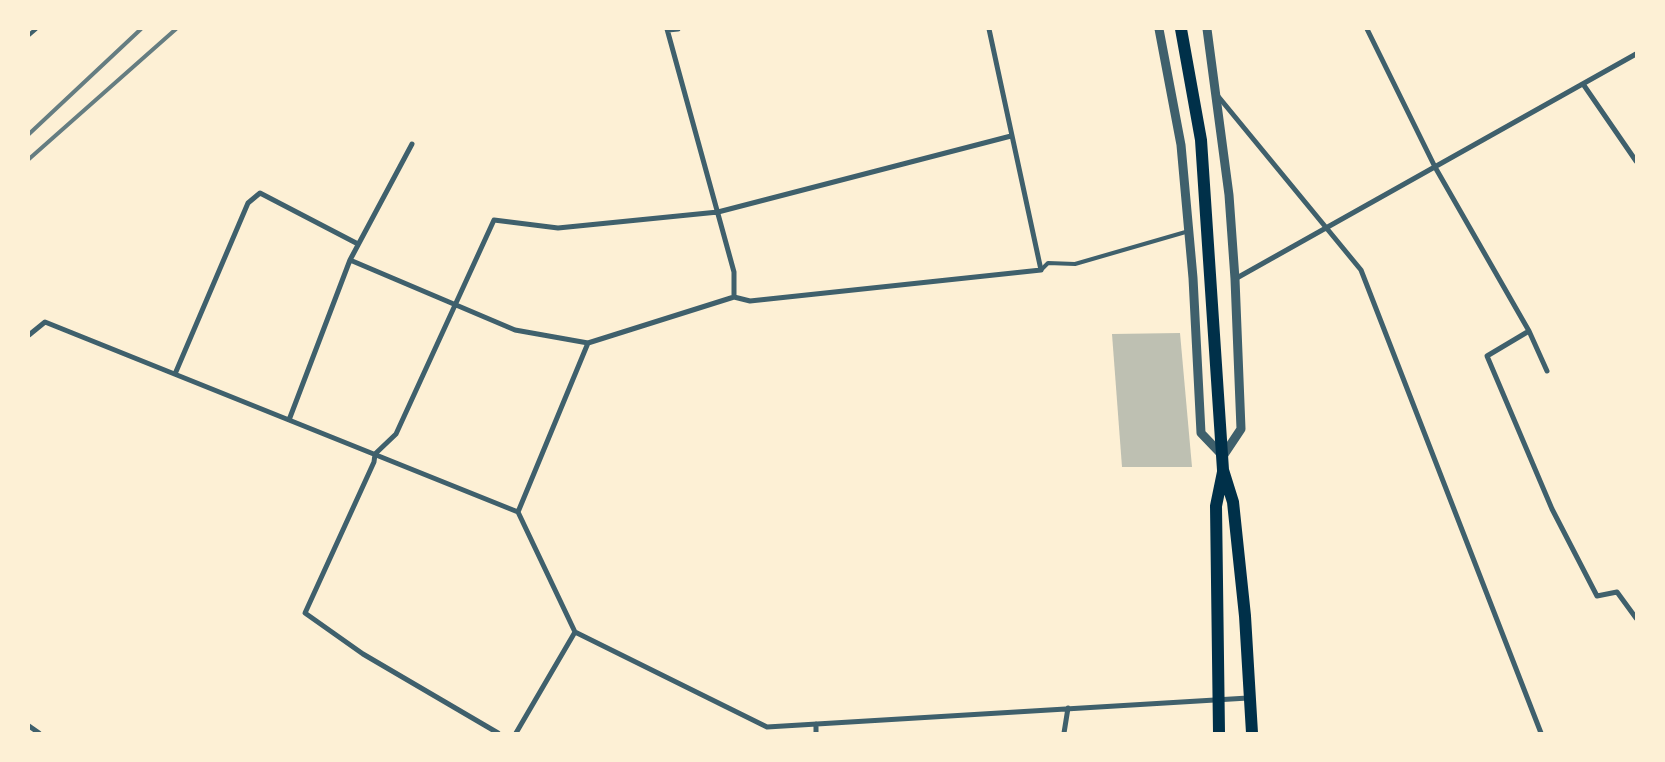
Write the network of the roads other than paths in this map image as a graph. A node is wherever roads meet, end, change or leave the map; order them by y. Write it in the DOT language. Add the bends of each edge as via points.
graph roads {
  1 [pos="36,29"];
  2 [pos="667,29"];
  3 [pos="678,29"];
  4 [pos="989,29"];
  5 [pos="1159,29"];
  6 [pos="1181,29"];
  7 [pos="1207,29"];
  8 [pos="1367,29"];
  9 [pos="29,35"];
  10 [pos="1636,54"];
  11 [pos="1583,84"];
  12 [pos="1217,95"];
  13 [pos="1011,136"];
  14 [pos="412,144"];
  15 [pos="1636,161"];
  16 [pos="1435,167"];
  17 [pos="718,212"];
  18 [pos="1326,228"];
  19 [pos="1189,231"];
  20 [pos="358,244"];
  21 [pos="350,260"];
  22 [pos="1042,270"];
  23 [pos="1235,279"];
  24 [pos="734,297"];
  25 [pos="455,304"];
  26 [pos="1529,330"];
  27 [pos="29,335"];
  28 [pos="588,343"];
  29 [pos="1547,371"];
  30 [pos="175,374"];
  31 [pos="289,420"];
  32 [pos="375,454"];
  33 [pos="1223,456"];
  34 [pos="1223,470"];
  35 [pos="518,512"];
  36 [pos="1636,618"];
  37 [pos="575,632"];
  38 [pos="1251,698"];
  39 [pos="1218,699"];
  40 [pos="1068,708"];
  41 [pos="816,724"];
  42 [pos="29,726"];
  43 [pos="39,733"];
  44 [pos="498,733"];
  45 [pos="516,733"];
  46 [pos="816,733"];
  47 [pos="1064,733"];
  48 [pos="1219,733"];
  49 [pos="1252,733"];
  50 [pos="1541,733"];
  1 -- 9 [label="lane"];
  2 -- 3 [label="street"];
  2 -- 17 [label="street"];
  4 -- 13 [label="street"];
  5 -- 19 [label="street" via="1181,145"];
  6 -- 33 [label="main road" via="1201,140"];
  7 -- 12 [label="street"];
  8 -- 16 [label="street"];
  10 -- 11 [label="street"];
  11 -- 15 [label="street"];
  11 -- 16 [label="street"];
  12 -- 18 [label="street"];
  12 -- 23 [label="street"];
  13 -- 17 [label="street"];
  13 -- 22 [label="street"];
  14 -- 20 [label="street"];
  16 -- 18 [label="street"];
  16 -- 26 [label="street"];
  17 -- 24 [label="street" via="734,272"];
  17 -- 25 [label="street" via="558,228 494,220"];
  18 -- 23 [label="street"];
  18 -- 50 [label="street" via="1361,270"];
  19 -- 22 [label="lane" via="1075,264 1048,263"];
  19 -- 33 [label="street" via="1201,433"];
  20 -- 21 [label="street"];
  20 -- 30 [label="street" via="260,193 248,204"];
  21 -- 25 [label="street"];
  21 -- 31 [label="street"];
  22 -- 24 [label="street" via="750,301"];
  23 -- 33 [label="street" via="1241,429"];
  24 -- 28 [label="street"];
  25 -- 28 [label="street" via="515,330"];
  25 -- 32 [label="street" via="396,434"];
  26 -- 29 [label="street"];
  26 -- 36 [label="street" via="1487,356 1552,509 1598,596 1617,592"];
  27 -- 30 [label="street" via="45,322"];
  28 -- 35 [label="street"];
  30 -- 31 [label="street"];
  31 -- 32 [label="street"];
  32 -- 35 [label="street"];
  32 -- 44 [label="street" via="305,613 363,654"];
  33 -- 34 [label="main road"];
  34 -- 38 [label="main road" via="1233,502"];
  34 -- 39 [label="main road" via="1216,506"];
  35 -- 37 [label="street"];
  37 -- 41 [label="street" via="767,727"];
  37 -- 45 [label="street"];
  38 -- 39 [label="street"];
  38 -- 49 [label="main road"];
  39 -- 40 [label="street"];
  39 -- 48 [label="main road"];
  40 -- 41 [label="street"];
  40 -- 47 [label="street"];
  41 -- 46 [label="street"];
  42 -- 43 [label="street"];
}
